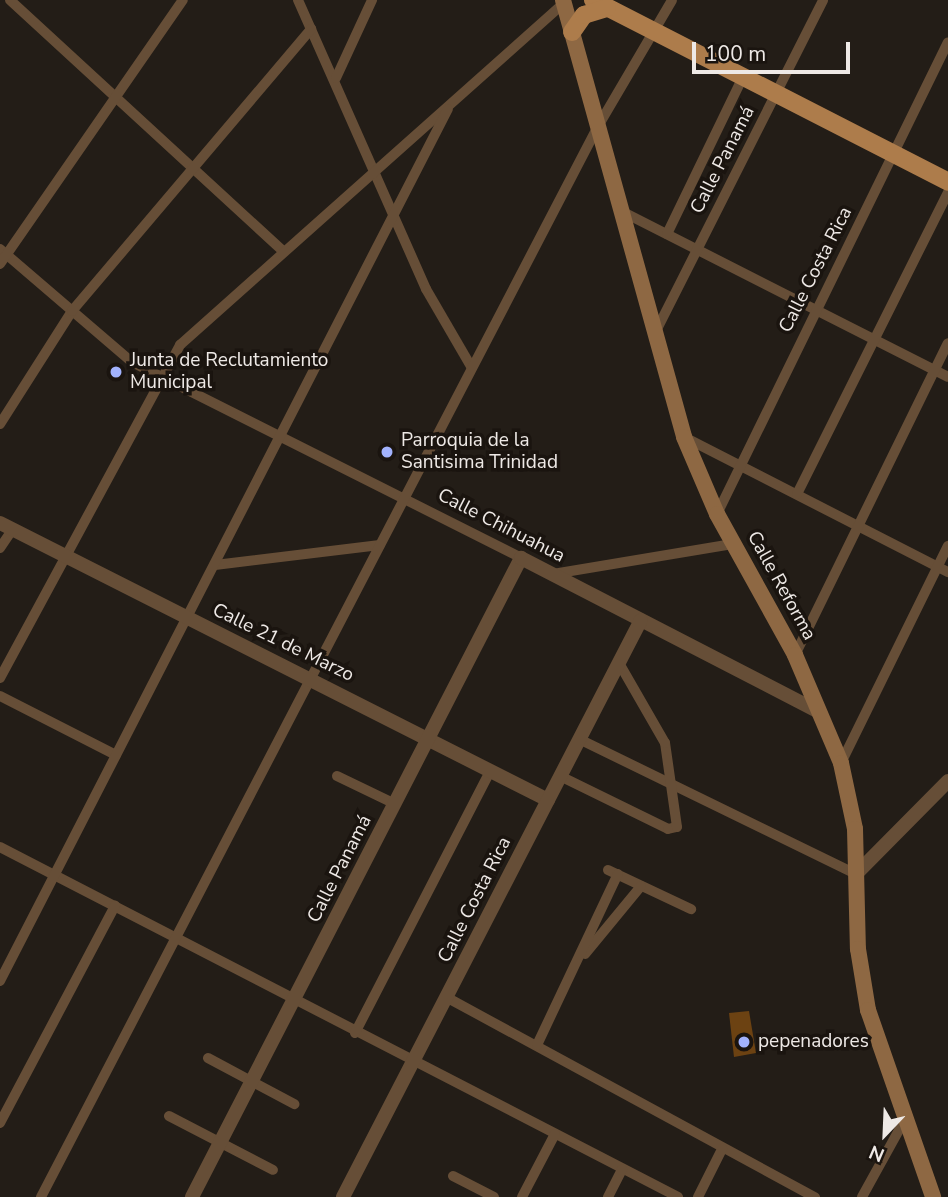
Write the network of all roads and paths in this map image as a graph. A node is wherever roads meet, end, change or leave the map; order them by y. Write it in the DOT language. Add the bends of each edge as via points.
graph roads {
  1 [pos="10,0"];
  2 [pos="183,0"];
  3 [pos="298,0"];
  4 [pos="372,0"];
  5 [pos="672,0"];
  6 [pos="823,0"];
  7 [pos="564,2"];
  8 [pos="600,4"];
  9 [pos="311,29"];
  10 [pos="572,32"];
  11 [pos="655,33"];
  12 [pos="948,42"];
  13 [pos="743,77"];
  14 [pos="336,78"];
  15 [pos="778,95"];
  16 [pos="114,97"];
  17 [pos="448,109"];
  18 [pos="597,128"];
  19 [pos="895,156"];
  20 [pos="192,169"];
  21 [pos="375,172"];
  22 [pos="948,182"];
  23 [pos="948,192"];
  24 [pos="623,212"];
  25 [pos="395,219"];
  26 [pos="667,234"];
  27 [pos="282,250"];
  28 [pos="698,251"];
  29 [pos="2,256"];
  30 [pos="817,310"];
  31 [pos="72,311"];
  32 [pos="654,335"];
  33 [pos="874,339"];
  34 [pos="948,343"];
  35 [pos="472,368"];
  36 [pos="935,371"];
  37 [pos="161,374"];
  38 [pos="948,377"];
  39 [pos="0,424"];
  40 [pos="284,436"];
  41 [pos="684,437"];
  42 [pos="740,465"];
  43 [pos="797,494"];
  44 [pos="405,498"];
  45 [pos="717,514"];
  46 [pos="858,525"];
  47 [pos="7,526"];
  48 [pos="733,544"];
  49 [pos="380,545"];
  50 [pos="948,546"];
  51 [pos="0,548"];
  52 [pos="63,555"];
  53 [pos="521,558"];
  54 [pos="215,565"];
  55 [pos="943,569"];
  56 [pos="553,575"];
  57 [pos="187,617"];
  58 [pos="641,620"];
  59 [pos="795,655"];
  60 [pos="619,663"];
  61 [pos="311,677"];
  62 [pos="0,678"];
  63 [pos="0,696"];
  64 [pos="818,711"];
  65 [pos="428,738"];
  66 [pos="579,739"];
  67 [pos="116,755"];
  68 [pos="841,763"];
  69 [pos="490,771"];
  70 [pos="337,776"];
  71 [pos="560,776"];
  72 [pos="948,781"];
  73 [pos="675,785"];
  74 [pos="548,800"];
  75 [pos="395,804"];
  76 [pos="0,847"];
  77 [pos="55,874"];
  78 [pos="856,874"];
  79 [pos="641,886"];
  80 [pos="115,906"];
  81 [pos="691,909"];
  82 [pos="176,937"];
  83 [pos="585,954"];
  84 [pos="0,981"];
  85 [pos="446,998"];
  86 [pos="294,1000"];
  87 [pos="355,1033"];
  88 [pos="537,1045"];
  89 [pos="208,1058"];
  90 [pos="413,1062"];
  91 [pos="252,1082"];
  92 [pos="294,1104"];
  93 [pos="169,1116"];
  94 [pos="905,1119"];
  95 [pos="0,1123"];
  96 [pos="555,1134"];
  97 [pos="220,1142"];
  98 [pos="722,1149"];
  99 [pos="622,1169"];
  100 [pos="273,1170"];
  101 [pos="453,1176"];
  102 [pos="41,1197"];
  103 [pos="192,1197"];
  104 [pos="344,1197"];
  105 [pos="494,1197"];
  106 [pos="522,1197"];
  107 [pos="608,1197"];
  108 [pos="678,1197"];
  109 [pos="698,1197"];
  110 [pos="815,1197"];
  111 [pos="862,1197"];
  112 [pos="933,1197"];
  1 -- 16 [label="street"];
  2 -- 16 [label="street"];
  3 -- 9 [label="street"];
  4 -- 14 [label="street"];
  5 -- 11 [label="street"];
  6 -- 15 [label="street, Calle Panamá"];
  7 -- 10 [label="main road, Calle Reforma"];
  7 -- 17 [label="street"];
  8 -- 10 [label="main road" via="584,15"];
  8 -- 11 [label="main road"];
  9 -- 14 [label="street"];
  9 -- 20 [label="street"];
  10 -- 18 [label="main road, Calle Reforma"];
  11 -- 13 [label="main road"];
  11 -- 18 [label="street"];
  12 -- 19 [label="street, Calle Costa Rica"];
  13 -- 15 [label="main road"];
  13 -- 26 [label="street"];
  14 -- 21 [label="street"];
  15 -- 19 [label="main road"];
  15 -- 28 [label="street, Calle Panamá"];
  16 -- 20 [label="street"];
  16 -- 29 [label="street"];
  17 -- 21 [label="street"];
  17 -- 25 [label="street"];
  18 -- 24 [label="main road, Calle Reforma"];
  18 -- 35 [label="street"];
  19 -- 22 [label="main road"];
  19 -- 30 [label="street, Calle Costa Rica"];
  20 -- 27 [label="street"];
  20 -- 31 [label="street"];
  21 -- 25 [label="street"];
  21 -- 27 [label="street"];
  23 -- 33 [label="street"];
  24 -- 26 [label="street"];
  24 -- 32 [label="main road, Calle Reforma"];
  25 -- 35 [label="street"];
  25 -- 40 [label="street"];
  26 -- 28 [label="street"];
  27 -- 37 [label="street" via="180,345"];
  28 -- 30 [label="street"];
  28 -- 32 [label="street, Calle Panamá"];
  29 -- 31 [label="street, Calle Chihuahua"];
  30 -- 33 [label="street"];
  30 -- 42 [label="street, Calle Costa Rica"];
  31 -- 37 [label="street, Calle Chihuahua" via="125,358"];
  31 -- 39 [label="street"];
  32 -- 41 [label="main road, Calle Reforma"];
  33 -- 36 [label="street"];
  33 -- 43 [label="street"];
  34 -- 36 [label="street"];
  35 -- 44 [label="street"];
  36 -- 38 [label="street"];
  36 -- 46 [label="street"];
  37 -- 40 [label="street, Calle Chihuahua"];
  37 -- 52 [label="street"];
  40 -- 44 [label="street, Calle Chihuahua"];
  40 -- 54 [label="street"];
  41 -- 42 [label="street"];
  41 -- 45 [label="main road, Calle Reforma"];
  42 -- 43 [label="street"];
  42 -- 45 [label="street, Calle Costa Rica"];
  43 -- 46 [label="street"];
  44 -- 49 [label="street"];
  44 -- 53 [label="street, Calle Chihuahua"];
  45 -- 48 [label="main road, Calle Reforma"];
  46 -- 55 [label="street"];
  46 -- 59 [label="street"];
  47 -- 51 [label="street"];
  47 -- 52 [label="street, Calle 21 de Marzo"];
  48 -- 56 [label="street"];
  48 -- 59 [label="main road, Calle Reforma"];
  49 -- 54 [label="street"];
  49 -- 61 [label="street"];
  50 -- 55 [label="street"];
  52 -- 57 [label="street, Calle 21 de Marzo"];
  52 -- 62 [label="street"];
  53 -- 56 [label="street, Calle Chihuahua"];
  53 -- 65 [label="street, Calle Panamá"];
  54 -- 57 [label="street"];
  55 -- 68 [label="street"];
  56 -- 58 [label="street, Calle Chihuahua"];
  57 -- 61 [label="street, Calle 21 de Marzo"];
  57 -- 67 [label="street"];
  58 -- 60 [label="street, Calle Costa Rica"];
  58 -- 64 [label="street, Calle Chihuahua"];
  59 -- 64 [label="main road, Calle Reforma"];
  60 -- 66 [label="street, Calle Costa Rica"];
  60 -- 73 [label="street" via="657,725"];
  61 -- 65 [label="street, Calle 21 de Marzo"];
  61 -- 82 [label="street"];
  63 -- 67 [label="street"];
  64 -- 68 [label="main road, Calle Reforma"];
  65 -- 69 [label="street, Calle 21 de Marzo"];
  65 -- 75 [label="street, Calle Panamá"];
  66 -- 71 [label="street, Calle Costa Rica"];
  66 -- 73 [label="street"];
  67 -- 77 [label="street"];
  68 -- 78 [label="main road, Calle Reforma" via="855,829"];
  69 -- 74 [label="street, Calle 21 de Marzo"];
  69 -- 87 [label="street"];
  70 -- 75 [label="street"];
  71 -- 73 [label="street" via="672,830 679,823"];
  71 -- 74 [label="street, Calle Costa Rica"];
  72 -- 78 [label="street"];
  73 -- 78 [label="street"];
  74 -- 85 [label="street, Calle Costa Rica"];
  75 -- 86 [label="street, Calle Panamá"];
  76 -- 77 [label="street"];
  77 -- 80 [label="street"];
  77 -- 84 [label="street"];
  78 -- 94 [label="main road, Calle Reforma" via="866,998"];
  79 -- 81 [label="street"];
  79 -- 83 [label="street"];
  79 -- 83 [label="street" via="613,872"];
  80 -- 82 [label="street"];
  80 -- 95 [label="street"];
  82 -- 86 [label="street"];
  82 -- 102 [label="street"];
  83 -- 88 [label="street"];
  85 -- 88 [label="street"];
  85 -- 90 [label="street, Calle Costa Rica"];
  86 -- 87 [label="street"];
  86 -- 91 [label="street, Calle Panamá"];
  87 -- 90 [label="street"];
  88 -- 98 [label="street"];
  89 -- 91 [label="street"];
  90 -- 96 [label="street"];
  90 -- 104 [label="street, Calle Costa Rica"];
  91 -- 92 [label="street"];
  91 -- 97 [label="street, Calle Panamá"];
  93 -- 97 [label="street"];
  94 -- 111 [label="street"];
  94 -- 112 [label="main road, Calle Reforma"];
  96 -- 99 [label="street"];
  96 -- 106 [label="street"];
  97 -- 100 [label="street"];
  97 -- 103 [label="street, Calle Panamá"];
  98 -- 109 [label="street"];
  98 -- 110 [label="street"];
  99 -- 107 [label="street"];
  99 -- 108 [label="street"];
  101 -- 105 [label="street"];
}
